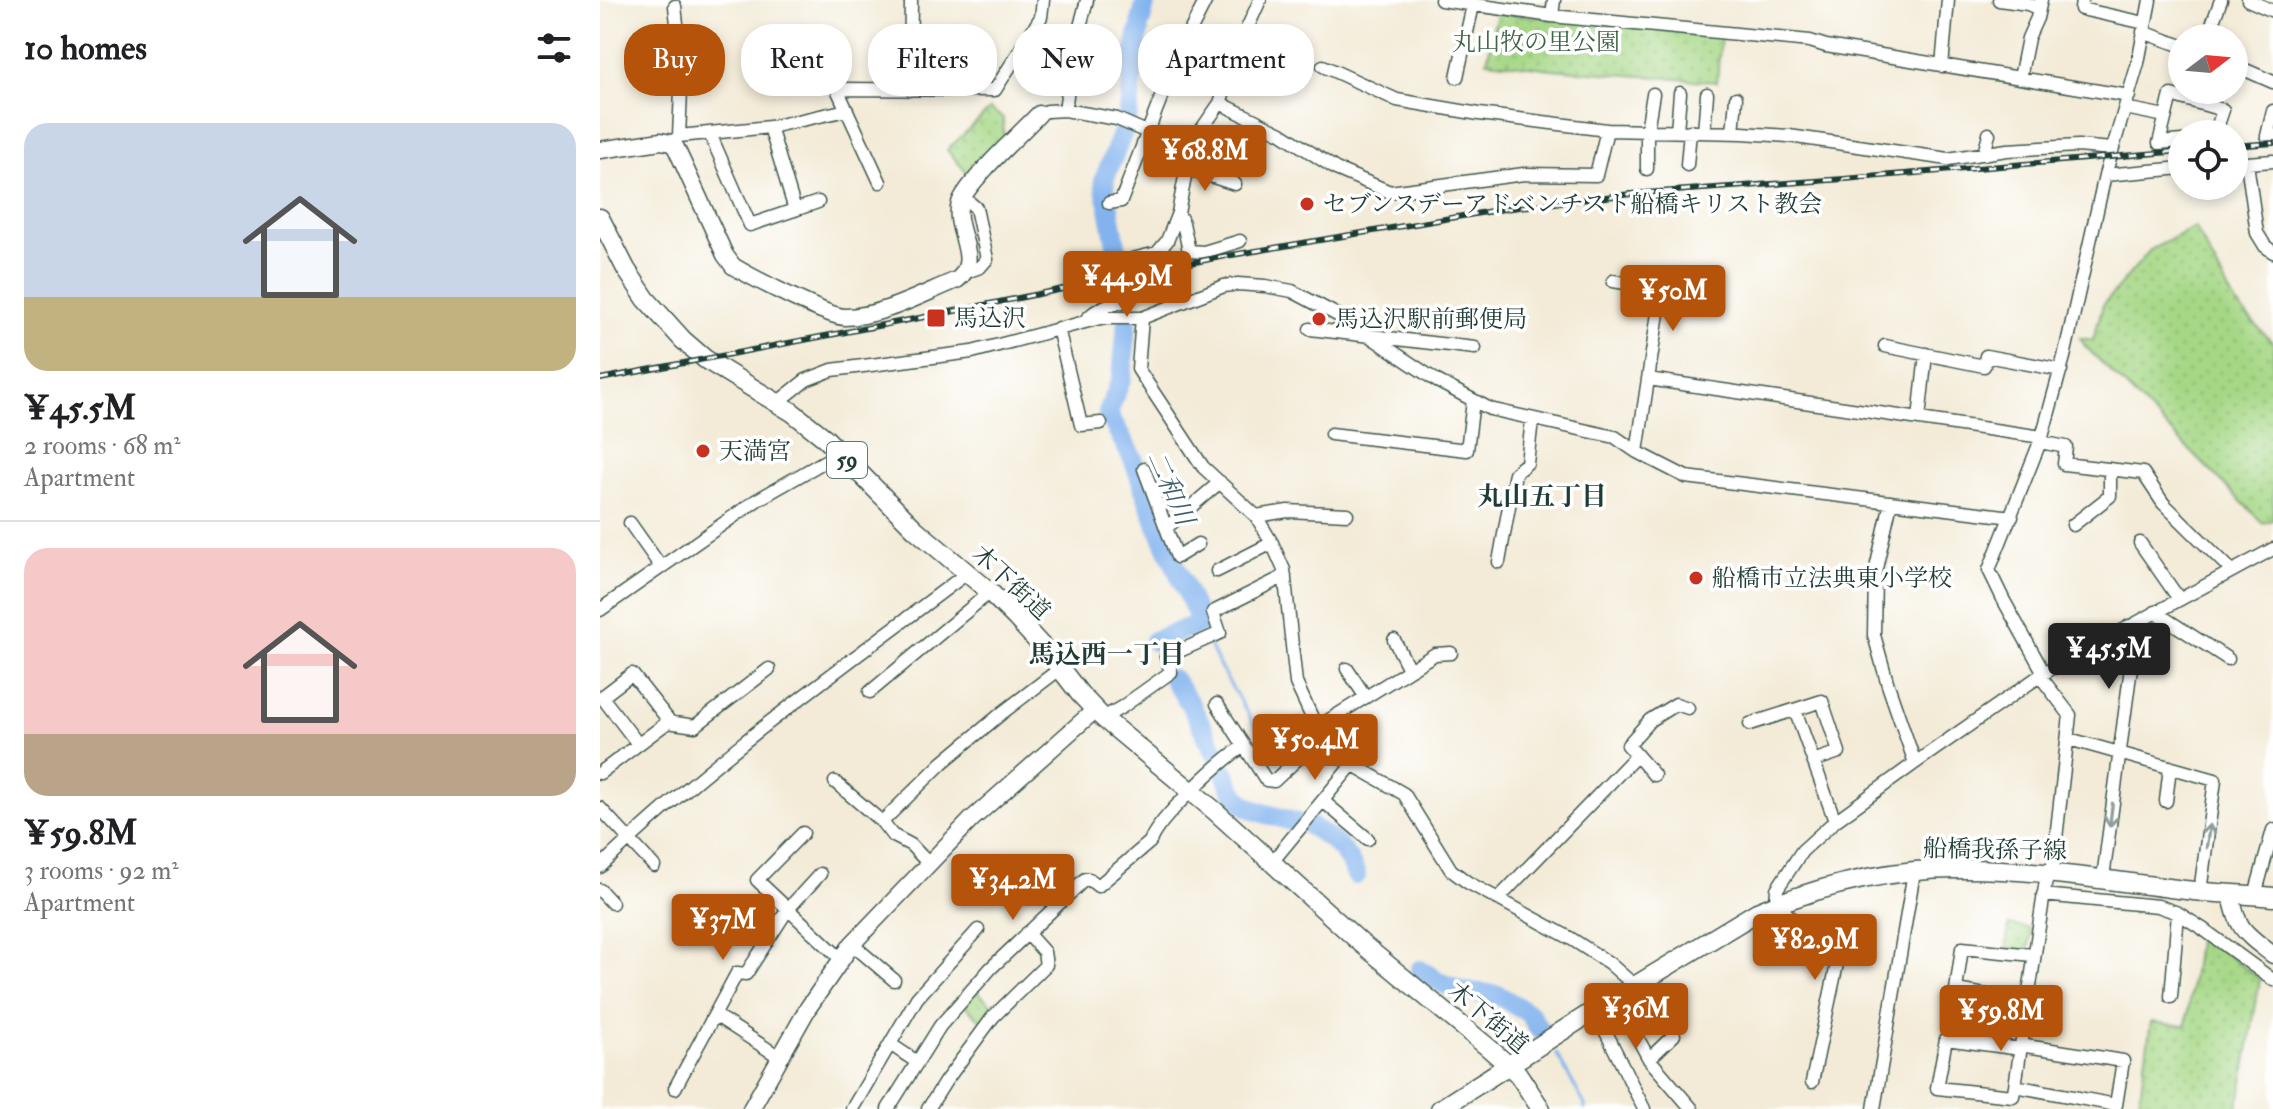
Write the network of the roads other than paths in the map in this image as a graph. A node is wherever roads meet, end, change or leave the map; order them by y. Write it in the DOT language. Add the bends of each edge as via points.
graph roads {
  1 [pos="911,0"];
  2 [pos="1043,0"];
  3 [pos="1087,0"];
  4 [pos="1206,0"];
  5 [pos="1260,0"];
  6 [pos="1441,0"];
  7 [pos="1554,0"];
  8 [pos="1948,0"];
  9 [pos="1999,0"];
  10 [pos="2082,0"];
  11 [pos="2150,0"];
  12 [pos="2221,0"];
  13 [pos="2248,0"];
  14 [pos="1473,5"];
  15 [pos="2040,5"];
  16 [pos="675,6"];
  17 [pos="2273,11"];
  18 [pos="1552,16"];
  19 [pos="911,24"];
  20 [pos="2212,24"];
  21 [pos="2144,27"];
  22 [pos="2168,39"];
  23 [pos="1323,66"];
  24 [pos="1942,66"];
  25 [pos="2248,71"];
  26 [pos="1457,77"];
  27 [pos="2020,78"];
  28 [pos="2273,82"];
  29 [pos="997,87"];
  30 [pos="868,89"];
  31 [pos="1680,93"];
  32 [pos="1653,94"];
  33 [pos="1707,94"];
  34 [pos="1736,98"];
  35 [pos="2127,102"];
  36 [pos="1220,103"];
  37 [pos="847,110"];
  38 [pos="1065,110"];
  39 [pos="2273,111"];
  40 [pos="1039,114"];
  41 [pos="2165,116"];
  42 [pos="2220,120"];
  43 [pos="770,127"];
  44 [pos="1607,130"];
  45 [pos="1647,130"];
  46 [pos="1147,131"];
  47 [pos="1683,131"];
  48 [pos="1704,132"];
  49 [pos="1733,133"];
  50 [pos="710,134"];
  51 [pos="1989,134"];
  52 [pos="2273,135"];
  53 [pos="676,140"];
  54 [pos="2168,142"];
  55 [pos="2112,149"];
  56 [pos="600,150"];
  57 [pos="1190,151"];
  58 [pos="1984,154"];
  59 [pos="2273,161"];
  60 [pos="2248,163"];
  61 [pos="1687,165"];
  62 [pos="1186,168"];
  63 [pos="1647,169"];
  64 [pos="2168,169"];
  65 [pos="2105,175"];
  66 [pos="880,182"];
  67 [pos="1235,184"];
  68 [pos="2248,194"];
  69 [pos="818,202"];
  70 [pos="1109,203"];
  71 [pos="795,210"];
  72 [pos="1178,213"];
  73 [pos="600,218"];
  74 [pos="1240,241"];
  75 [pos="2273,252"];
  76 [pos="1128,267"];
  77 [pos="1613,281"];
  78 [pos="1133,295"];
  79 [pos="1142,318"];
  80 [pos="1085,321"];
  81 [pos="1058,328"];
  82 [pos="1310,329"];
  83 [pos="1372,336"];
  84 [pos="1885,346"];
  85 [pos="1475,348"];
  86 [pos="1926,354"];
  87 [pos="2061,370"];
  88 [pos="1648,379"];
  89 [pos="1473,401"];
  90 [pos="777,403"];
  91 [pos="1919,419"];
  92 [pos="1532,420"];
  93 [pos="1101,423"];
  94 [pos="1331,434"];
  95 [pos="2041,439"];
  96 [pos="1637,452"];
  97 [pos="839,453"];
  98 [pos="1144,469"];
  99 [pos="2110,469"];
  100 [pos="1220,482"];
  101 [pos="1891,502"];
  102 [pos="1347,514"];
  103 [pos="1256,516"];
  104 [pos="2012,517"];
  105 [pos="630,523"];
  106 [pos="2073,525"];
  107 [pos="1166,528"];
  108 [pos="1272,543"];
  109 [pos="2140,543"];
  110 [pos="1198,544"];
  111 [pos="2273,549"];
  112 [pos="1499,562"];
  113 [pos="661,567"];
  114 [pos="2231,570"];
  115 [pos="1217,571"];
  116 [pos="967,573"];
  117 [pos="1285,576"];
  118 [pos="990,592"];
  119 [pos="2179,599"];
  120 [pos="600,610"];
  121 [pos="2155,612"];
  122 [pos="2129,626"];
  123 [pos="1394,640"];
  124 [pos="1451,652"];
  125 [pos="2228,659"];
  126 [pos="1061,668"];
  127 [pos="769,669"];
  128 [pos="1347,669"];
  129 [pos="1409,669"];
  130 [pos="2042,674"];
  131 [pos="870,692"];
  132 [pos="1365,696"];
  133 [pos="1217,704"];
  134 [pos="1688,708"];
  135 [pos="1795,710"];
  136 [pos="1099,714"];
  137 [pos="670,722"];
  138 [pos="1750,724"];
  139 [pos="1318,733"];
  140 [pos="2069,739"];
  141 [pos="638,744"];
  142 [pos="1243,747"];
  143 [pos="2118,752"];
  144 [pos="1637,755"];
  145 [pos="1813,761"];
  146 [pos="1915,763"];
  147 [pos="1352,765"];
  148 [pos="2170,767"];
  149 [pos="600,773"];
  150 [pos="1654,775"];
  151 [pos="835,782"];
  152 [pos="1193,792"];
  153 [pos="1323,801"];
  154 [pos="2166,801"];
  155 [pos="600,808"];
  156 [pos="1835,821"];
  157 [pos="882,822"];
  158 [pos="2273,830"];
  159 [pos="803,833"];
  160 [pos="1368,839"];
  161 [pos="628,840"];
  162 [pos="1272,862"];
  163 [pos="928,863"];
  164 [pos="654,866"];
  165 [pos="600,867"];
  166 [pos="1914,872"];
  167 [pos="820,874"];
  168 [pos="2050,874"];
  169 [pos="2103,878"];
  170 [pos="600,890"];
  171 [pos="2200,892"];
  172 [pos="2231,894"];
  173 [pos="2043,895"];
  174 [pos="2264,896"];
  175 [pos="1498,899"];
  176 [pos="612,903"];
  177 [pos="1776,903"];
  178 [pos="788,909"];
  179 [pos="2178,913"];
  180 [pos="978,930"];
  181 [pos="1027,933"];
  182 [pos="852,944"];
  183 [pos="2033,955"];
  184 [pos="2273,955"];
  185 [pos="840,958"];
  186 [pos="894,980"];
  187 [pos="2273,980"];
  188 [pos="1635,986"];
  189 [pos="2171,997"];
  190 [pos="1616,998"];
  191 [pos="2026,1002"];
  192 [pos="1595,1010"];
  193 [pos="715,1015"];
  194 [pos="1674,1035"];
  195 [pos="890,1044"];
  196 [pos="2020,1047"];
  197 [pos="781,1058"];
  198 [pos="1649,1059"];
  199 [pos="917,1062"];
  200 [pos="1509,1066"];
  201 [pos="1812,1082"];
  202 [pos="2015,1086"];
  203 [pos="675,1088"];
  204 [pos="751,1109"];
  205 [pos="852,1109"];
  206 [pos="888,1109"];
  207 [pos="928,1109"];
  208 [pos="1440,1109"];
  209 [pos="1541,1109"];
  210 [pos="1644,1109"];
  211 [pos="1692,1109"];
  212 [pos="1874,1109"];
  1 -- 19 [label="street"];
  2 -- 29 [label="street" via="1041,17"];
  3 -- 38 [label="street"];
  4 -- 46 [label="street"];
  5 -- 36 [label="street"];
  6 -- 14 [label="street"];
  7 -- 18 [label="street"];
  8 -- 24 [label="street"];
  9 -- 15 [label="street"];
  10 -- 21 [label="street" via="2081,9"];
  11 -- 21 [label="street"];
  12 -- 20 [label="street"];
  13 -- 17 [label="street"];
  14 -- 18 [label="street"];
  14 -- 26 [label="street"];
  15 -- 27 [label="street"];
  16 -- 53 [label="street" via="682,68"];
  18 -- 24 [label="street" via="1810,41"];
  21 -- 22 [label="street"];
  21 -- 35 [label="street"];
  23 -- 44 [label="street" via="1397,100"];
  24 -- 27 [label="street"];
  25 -- 28 [label="street"];
  27 -- 35 [label="street"];
  30 -- 37 [label="street" via="837,89"];
  31 -- 47 [label="street"];
  32 -- 45 [label="street"];
  33 -- 48 [label="street"];
  34 -- 49 [label="street"];
  35 -- 41 [label="street"];
  35 -- 55 [label="street"];
  36 -- 44 [label="street" via="1281,133 1336,169 1390,192 1524,174 1596,175"];
  36 -- 57 [label="street"];
  37 -- 43 [label="street"];
  37 -- 66 [label="street"];
  38 -- 40 [label="street"];
  38 -- 46 [label="street" via="1117,119"];
  39 -- 52 [label="street" via="2267,136"];
  40 -- 53 [label="street" via="961,201 966,272 881,310 848,317 829,313 729,262"];
  41 -- 42 [label="street" via="2171,95 2223,110"];
  41 -- 54 [label="street" via="2159,143"];
  43 -- 50 [label="street"];
  43 -- 71 [label="street"];
  44 -- 45 [label="street"];
  45 -- 47 [label="street"];
  45 -- 63 [label="street"];
  46 -- 57 [label="street"];
  46 -- 70 [label="street" via="1121,201"];
  47 -- 48 [label="street"];
  47 -- 61 [label="street"];
  48 -- 49 [label="street"];
  49 -- 58 [label="street" via="1948,159"];
  50 -- 53 [label="street"];
  50 -- 71 [label="street" via="750,225"];
  51 -- 58 [label="street"];
  53 -- 56 [label="street"];
  55 -- 58 [label="street" via="2078,146"];
  55 -- 65 [label="street"];
  57 -- 62 [label="street"];
  59 -- 60 [label="street"];
  62 -- 67 [label="street"];
  62 -- 72 [label="street"];
  64 -- 65 [label="street"];
  65 -- 87 [label="street"];
  68 -- 75 [label="street" via="2257,233"];
  69 -- 71 [label="street"];
  72 -- 74 [label="street" via="1189,251"];
  72 -- 76 [label="street" via="1161,249 1132,259"];
  73 -- 90 [label="main road, 木下街道 / 59" via="626,269 669,327 705,359"];
  77 -- 88 [label="street" via="1664,289"];
  78 -- 80 [label="street" via="1095,311"];
  79 -- 80 [label="street"];
  79 -- 83 [label="street" via="1224,286 1265,286 1292,291"];
  79 -- 100 [label="street" via="1138,369 1203,467"];
  80 -- 81 [label="street"];
  81 -- 90 [label="street" via="972,352 822,373"];
  81 -- 93 [label="street" via="1081,425"];
  82 -- 83 [label="street"];
  83 -- 85 [label="street"];
  83 -- 89 [label="street"];
  84 -- 86 [label="street"];
  86 -- 87 [label="street" via="1984,366 1986,356"];
  86 -- 91 [label="street"];
  87 -- 95 [label="street"];
  88 -- 91 [label="street"];
  88 -- 96 [label="street"];
  89 -- 92 [label="street"];
  89 -- 94 [label="street" via="1467,450"];
  90 -- 97 [label="main road, 木下街道 / 59"];
  91 -- 95 [label="street"];
  92 -- 96 [label="street" via="1615,437"];
  92 -- 112 [label="street" via="1527,463 1515,473"];
  95 -- 99 [label="street" via="2066,447 2064,464"];
  95 -- 104 [label="street"];
  96 -- 101 [label="street" via="1686,477"];
  97 -- 113 [label="street" via="757,500"];
  97 -- 116 [label="main road, 木下街道 / 59"];
  98 -- 107 [label="street"];
  99 -- 106 [label="street" via="2110,496"];
  99 -- 114 [label="street" via="2143,473 2163,503"];
  100 -- 103 [label="street"];
  100 -- 107 [label="street"];
  101 -- 104 [label="street"];
  101 -- 146 [label="street" via="1875,573 1874,635"];
  102 -- 103 [label="street" via="1288,511"];
  103 -- 108 [label="street"];
  104 -- 130 [label="street" via="1989,570"];
  105 -- 113 [label="street"];
  107 -- 110 [label="street" via="1177,557"];
  108 -- 115 [label="street"];
  108 -- 117 [label="street"];
  109 -- 119 [label="street"];
  111 -- 114 [label="street"];
  113 -- 120 [label="street"];
  114 -- 119 [label="street"];
  116 -- 118 [label="main road, 木下街道 / 59"];
  116 -- 161 [label="street" via="731,752"];
  117 -- 136 [label="street" via="1213,612 1220,633 1166,657 1171,672 1122,707"];
  117 -- 139 [label="street" via="1296,683"];
  118 -- 126 [label="main road, 木下街道 / 59"];
  118 -- 131 [label="street"];
  119 -- 121 [label="street"];
  121 -- 122 [label="street"];
  121 -- 125 [label="street"];
  122 -- 130 [label="street"];
  122 -- 143 [label="street" via="2135,637"];
  123 -- 129 [label="street"];
  124 -- 129 [label="street" via="1435,654"];
  126 -- 136 [label="main road, 木下街道 / 59"];
  126 -- 157 [label="street" via="942,763"];
  127 -- 137 [label="street" via="695,726"];
  128 -- 132 [label="street"];
  129 -- 132 [label="street"];
  130 -- 140 [label="street" via="2070,715"];
  130 -- 146 [label="street"];
  132 -- 139 [label="street"];
  133 -- 142 [label="street"];
  134 -- 144 [label="street" via="1676,704 1650,720 1628,745"];
  135 -- 138 [label="street"];
  135 -- 145 [label="street"];
  135 -- 145 [label="street" via="1822,701 1839,752"];
  136 -- 152 [label="main road, 木下街道 / 59"];
  136 -- 163 [label="street" via="1005,788"];
  137 -- 141 [label="street"];
  137 -- 141 [label="street" via="632,674 602,697"];
  139 -- 142 [label="street" via="1274,781 1266,780"];
  139 -- 147 [label="street"];
  140 -- 143 [label="street"];
  140 -- 168 [label="street"];
  141 -- 149 [label="street"];
  142 -- 152 [label="street"];
  143 -- 148 [label="street"];
  143 -- 169 [label="street, one-way"];
  144 -- 150 [label="street"];
  144 -- 175 [label="street"];
  145 -- 156 [label="street"];
  146 -- 156 [label="street"];
  147 -- 153 [label="street"];
  147 -- 175 [label="street" via="1404,794 1451,870"];
  148 -- 154 [label="street"];
  171 -- 148 [label="street, one-way" via="2215,780"];
  151 -- 157 [label="street"];
  152 -- 162 [label="main road, 木下街道 / 59"];
  152 -- 181 [label="street" via="1153,832 1150,842 1098,886 1085,879"];
  153 -- 160 [label="street"];
  153 -- 162 [label="street"];
  155 -- 161 [label="street"];
  156 -- 177 [label="street" via="1791,865 1777,889"];
  157 -- 163 [label="street"];
  158 -- 174 [label="street"];
  159 -- 178 [label="street" via="757,880"];
  161 -- 164 [label="street"];
  161 -- 165 [label="street"];
  162 -- 200 [label="main road, 木下街道 / 59"];
  163 -- 182 [label="street"];
  166 -- 168 [label="main road, 船橋我孫子線"];
  166 -- 177 [label="main road, 船橋我孫子線" via="1848,882"];
  166 -- 212 [label="street"];
  167 -- 178 [label="street"];
  168 -- 169 [label="main road, 船橋我孫子線"];
  168 -- 173 [label="street"];
  169 -- 171 [label="main road, 船橋我孫子線"];
  170 -- 176 [label="street"];
  171 -- 172 [label="main road, 船橋我孫子線"];
  172 -- 174 [label="main road, 船橋我孫子線"];
  172 -- 184 [label="street" via="2239,926"];
  173 -- 179 [label="street" via="2158,906"];
  173 -- 183 [label="street"];
  175 -- 188 [label="street" via="1570,938"];
  177 -- 188 [label="main road, 船橋我孫子線"];
  177 -- 201 [label="street" via="1797,924 1841,945"];
  178 -- 185 [label="street"];
  178 -- 193 [label="street" via="746,974 737,973"];
  179 -- 187 [label="street"];
  179 -- 189 [label="street"];
  180 -- 195 [label="street" via="917,998"];
  181 -- 199 [label="street" via="940,1026"];
  181 -- 207 [label="street" via="1044,952 1046,965 993,1017"];
  182 -- 185 [label="street"];
  182 -- 186 [label="street"];
  183 -- 191 [label="street"];
  183 -- 191 [label="street" via="1962,948 1956,990"];
  185 -- 197 [label="street"];
  188 -- 190 [label="main road, 船橋我孫子線"];
  190 -- 192 [label="main road, 船橋我孫子線"];
  190 -- 198 [label="street"];
  191 -- 196 [label="street"];
  192 -- 200 [label="main road, 船橋我孫子線"];
  192 -- 210 [label="street"];
  193 -- 197 [label="street"];
  193 -- 203 [label="street"];
  194 -- 198 [label="street"];
  195 -- 199 [label="street"];
  195 -- 205 [label="street"];
  196 -- 202 [label="street"];
  196 -- 202 [label="street" via="1946,1039 1937,1088 2013,1096"];
  196 -- 202 [label="street" via="2123,1061 2116,1105"];
  197 -- 204 [label="street"];
  198 -- 211 [label="street"];
  199 -- 206 [label="street"];
  200 -- 208 [label="main road, 船橋我孫子線"];
  200 -- 209 [label="main road, 木下街道 / 59"];
}
